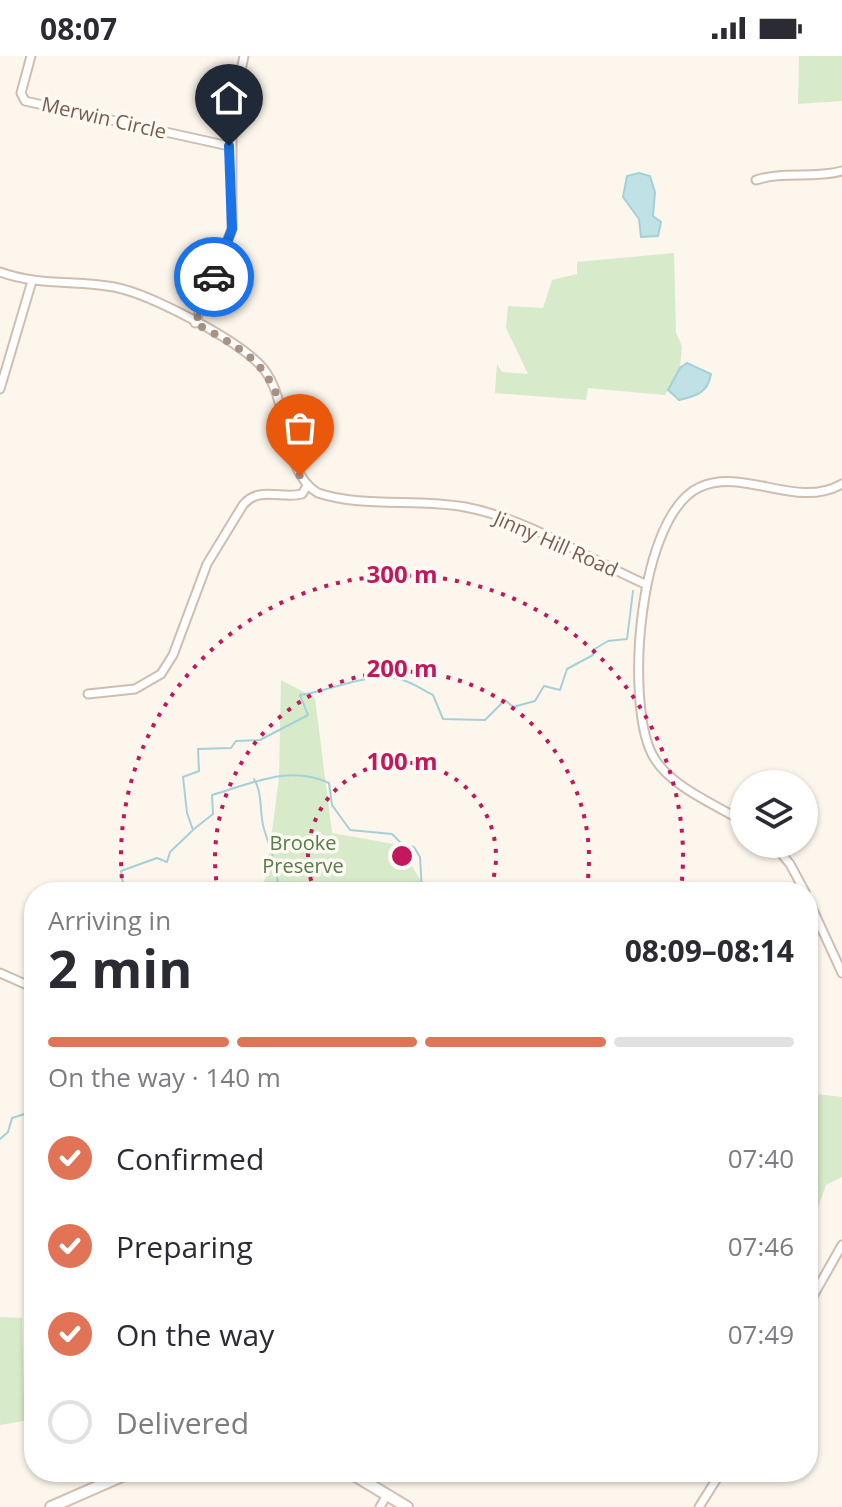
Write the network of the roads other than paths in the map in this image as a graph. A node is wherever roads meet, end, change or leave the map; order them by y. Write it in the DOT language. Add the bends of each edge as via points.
graph roads {
  1 [pos="31,56"];
  2 [pos="244,56"];
  3 [pos="229,146"];
  4 [pos="842,171"];
  5 [pos="756,180"];
  6 [pos="0,272"];
  7 [pos="32,281"];
  8 [pos="195,323"];
  9 [pos="0,389"];
  10 [pos="842,484"];
  11 [pos="307,486"];
  12 [pos="645,584"];
  13 [pos="88,694"];
  14 [pos="730,813"];
  15 [pos="785,858"];
  16 [pos="800,882"];
  17 [pos="818,921"];
  18 [pos="0,973"];
  19 [pos="842,973"];
  20 [pos="24,984"];
  21 [pos="842,1245"];
  22 [pos="818,1287"];
  23 [pos="108,1482"];
  24 [pos="366,1482"];
  25 [pos="715,1482"];
  26 [pos="387,1495"];
  27 [pos="51,1507"];
  28 [pos="380,1507"];
  29 [pos="407,1507"];
  30 [pos="699,1507"];
  1 -- 3 [label="street, Merwin Circle" via="21,93 25,101"];
  2 -- 3 [label="street"];
  3 -- 8 [label="street" via="232,229"];
  4 -- 5 [label="street" via="814,178"];
  6 -- 7 [label="street"];
  7 -- 8 [label="street" via="115,287"];
  7 -- 9 [label="street"];
  8 -- 11 [label="street" via="249,354 268,375"];
  10 -- 12 [label="street" via="808,494 722,482 699,487 671,517"];
  11 -- 12 [label="street, Jinny Hill Road" via="329,496 481,511 556,540"];
  11 -- 13 [label="street" via="302,494 249,497 207,564 161,674 135,689"];
  12 -- 14 [label="street" via="639,647 652,753 675,779"];
  15 -- 16 [label="street"];
  17 -- 19 [label="street"];
  18 -- 20 [label="street"];
  21 -- 22 [label="street"];
  23 -- 27 [label="street"];
  24 -- 26 [label="street"];
  25 -- 30 [label="street"];
  26 -- 28 [label="street"];
  26 -- 29 [label="street"];
}
